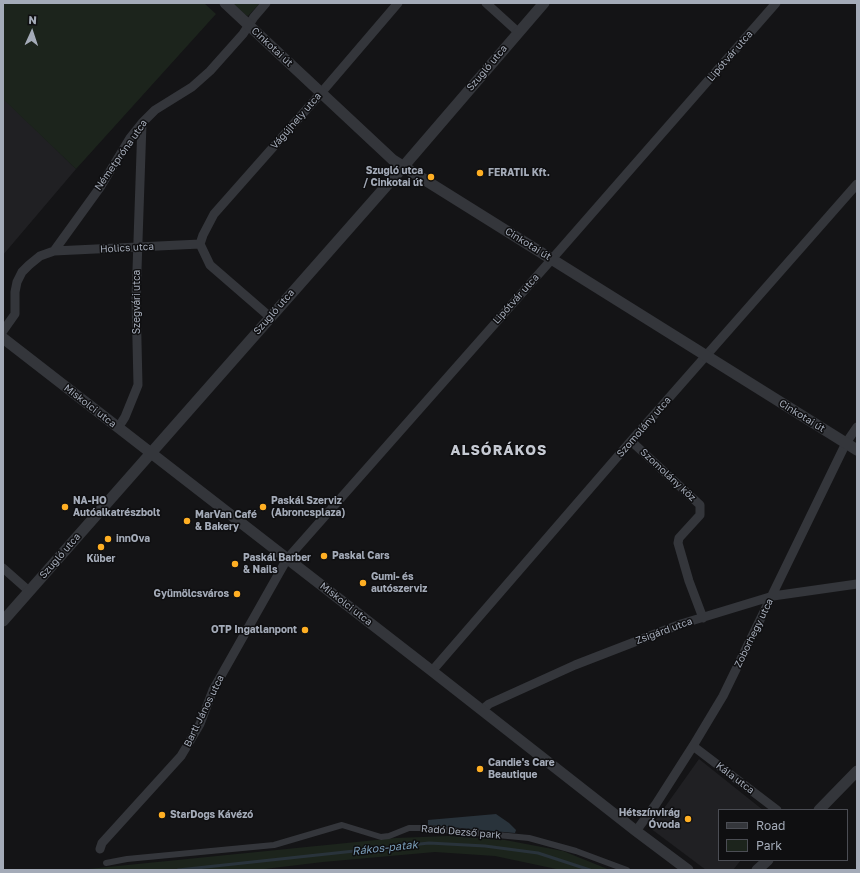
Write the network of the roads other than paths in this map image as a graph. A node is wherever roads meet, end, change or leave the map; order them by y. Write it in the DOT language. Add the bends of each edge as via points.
graph roads {
  1 [pos="225,3"];
  2 [pos="266,3"];
  3 [pos="398,3"];
  4 [pos="486,3"];
  5 [pos="544,3"];
  6 [pos="776,3"];
  7 [pos="248,26"];
  8 [pos="518,32"];
  9 [pos="321,93"];
  10 [pos="142,123"];
  11 [pos="403,166"];
  12 [pos="857,184"];
  13 [pos="200,244"];
  14 [pos="138,248"];
  15 [pos="54,251"];
  16 [pos="552,259"];
  17 [pos="270,317"];
  18 [pos="3,330"];
  19 [pos="3,338"];
  20 [pos="706,356"];
  21 [pos="857,427"];
  22 [pos="118,428"];
  23 [pos="632,441"];
  24 [pos="846,443"];
  25 [pos="857,450"];
  26 [pos="150,453"];
  27 [pos="287,559"];
  28 [pos="3,568"];
  29 [pos="857,584"];
  30 [pos="29,591"];
  31 [pos="773,596"];
  32 [pos="703,618"];
  33 [pos="3,621"];
  34 [pos="432,671"];
  35 [pos="482,710"];
  36 [pos="693,746"];
  37 [pos="857,771"];
  38 [pos="776,809"];
  39 [pos="820,809"];
  40 [pos="636,831"];
  41 [pos="100,849"];
  42 [pos="767,861"];
  43 [pos="106,863"];
  44 [pos="626,870"];
  45 [pos="688,870"];
  46 [pos="757,870"];
  1 -- 7 [label="street, Cinkotai út"];
  2 -- 7 [label="street, Németpróna utca"];
  3 -- 9 [label="street, Vágújhely utca"];
  4 -- 8 [label="street"];
  5 -- 8 [label="street, Szugló utca"];
  6 -- 16 [label="street, Lipótvár utca"];
  7 -- 9 [label="street, Cinkotai út"];
  7 -- 10 [label="street, Németpróna utca" via="210,71 192,87 155,110"];
  8 -- 11 [label="street, Szugló utca"];
  9 -- 11 [label="street, Cinkotai út"];
  9 -- 13 [label="street, Vágújhely utca" via="214,214"];
  10 -- 14 [label="street, Szegvári utca"];
  10 -- 15 [label="street, Németpróna utca"];
  11 -- 16 [label="street, Cinkotai út"];
  11 -- 17 [label="street, Szugló utca"];
  12 -- 20 [label="street, Szomolány utca"];
  13 -- 14 [label="street, Holics utca"];
  13 -- 17 [label="street" via="210,265"];
  14 -- 15 [label="street, Holics utca"];
  14 -- 22 [label="street, Szegvári utca" via="138,385"];
  15 -- 18 [label="street, Holics utca" via="40,256 22,272 14,292 15,314"];
  16 -- 20 [label="street, Cinkotai út"];
  16 -- 27 [label="street, Lipótvár utca"];
  17 -- 26 [label="street, Szugló utca"];
  19 -- 22 [label="street, Miskolci utca"];
  20 -- 23 [label="street, Szomolány utca"];
  20 -- 24 [label="street, Cinkotai út"];
  21 -- 24 [label="street, Zoborhegy utca"];
  22 -- 26 [label="street, Miskolci utca"];
  23 -- 32 [label="street, Szomolány köz" via="700,505 700,515 679,538 678,543"];
  23 -- 34 [label="street, Szomolány utca"];
  24 -- 25 [label="street, Cinkotai út"];
  24 -- 31 [label="street, Zoborhegy utca"];
  26 -- 27 [label="street, Miskolci utca"];
  26 -- 30 [label="street, Szugló utca"];
  27 -- 34 [label="street, Miskolci utca"];
  27 -- 41 [label="street, Bartl János utca" via="213,690 200,724 181,756 102,843"];
  28 -- 30 [label="street"];
  29 -- 31 [label="street, Zsigárd utca"];
  30 -- 33 [label="street, Szugló utca"];
  31 -- 32 [label="street, Zsigárd utca"];
  31 -- 36 [label="street, Zoborhegy utca" via="723,696"];
  32 -- 35 [label="street, Zsigárd utca" via="575,665 489,704"];
  34 -- 35 [label="street, Miskolci utca"];
  35 -- 40 [label="street, Miskolci utca"];
  36 -- 38 [label="street, Kála utca"];
  36 -- 40 [label="street, Zoborhegy utca"];
  37 -- 39 [label="street"];
  40 -- 45 [label="street, Miskolci utca"];
  42 -- 46 [label="street"];
  43 -- 44 [label="street, Radó Dezső park" via="274,845 342,825 385,839 409,828 529,838 576,851"];
}
